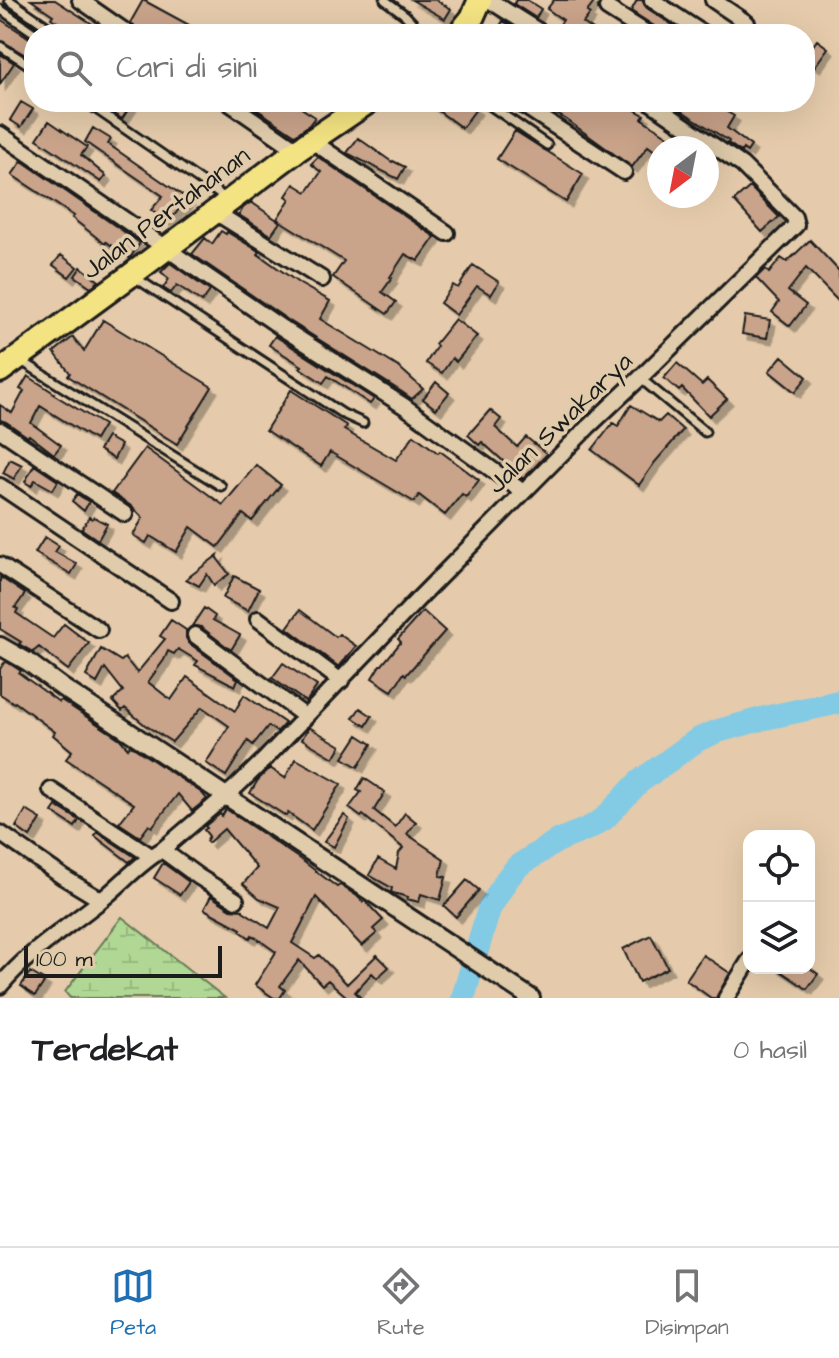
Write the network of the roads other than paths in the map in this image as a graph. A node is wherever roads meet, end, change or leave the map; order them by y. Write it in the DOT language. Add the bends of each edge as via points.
graph roads {
  1 [pos="9,0"];
  2 [pos="80,0"];
  3 [pos="385,0"];
  4 [pos="480,0"];
  5 [pos="489,0"];
  6 [pos="652,0"];
  7 [pos="713,0"];
  8 [pos="607,8"];
  9 [pos="0,9"];
  10 [pos="747,23"];
  11 [pos="44,24"];
  12 [pos="115,24"];
  13 [pos="414,24"];
  14 [pos="467,24"];
  15 [pos="527,24"];
  16 [pos="632,24"];
  17 [pos="689,24"];
  18 [pos="24,26"];
  19 [pos="0,46"];
  20 [pos="24,62"];
  21 [pos="100,112"];
  22 [pos="242,112"];
  23 [pos="353,112"];
  24 [pos="499,112"];
  25 [pos="533,112"];
  26 [pos="665,112"];
  27 [pos="0,134"];
  28 [pos="547,145"];
  29 [pos="304,146"];
  30 [pos="624,172"];
  31 [pos="222,207"];
  32 [pos="447,233"];
  33 [pos="166,248"];
  34 [pos="131,275"];
  35 [pos="322,279"];
  36 [pos="8,364"];
  37 [pos="640,378"];
  38 [pos="363,423"];
  39 [pos="0,430"];
  40 [pos="705,432"];
  41 [pos="0,486"];
  42 [pos="221,486"];
  43 [pos="523,492"];
  44 [pos="125,514"];
  45 [pos="0,565"];
  46 [pos="171,601"];
  47 [pos="258,619"];
  48 [pos="99,630"];
  49 [pos="195,635"];
  50 [pos="0,646"];
  51 [pos="341,681"];
  52 [pos="306,717"];
  53 [pos="51,790"];
  54 [pos="226,795"];
  55 [pos="0,833"];
  56 [pos="157,853"];
  57 [pos="101,900"];
  58 [pos="236,900"];
  59 [pos="743,971"];
  60 [pos="0,986"];
  61 [pos="531,998"];
  62 [pos="726,998"];
  1 -- 11 [label="lane"];
  2 -- 12 [label="street"];
  3 -- 13 [label="lane"];
  4 -- 14 [label="main road"];
  5 -- 15 [label="street"];
  6 -- 17 [label="street"];
  7 -- 10 [label="street"];
  8 -- 16 [label="street"];
  9 -- 18 [label="lane"];
  19 -- 20 [label="lane"];
  21 -- 31 [label="lane"];
  22 -- 29 [label="street" via="290,145"];
  23 -- 29 [label="main road, Jalan Pertahanan"];
  24 -- 28 [label="lane"];
  25 -- 30 [label="street"];
  26 -- 37 [label="street, Jalan Swakarya" via="742,165 796,225"];
  27 -- 33 [label="street"];
  29 -- 31 [label="main road, Jalan Pertahanan"];
  29 -- 32 [label="street"];
  31 -- 33 [label="main road, Jalan Pertahanan"];
  31 -- 35 [label="street"];
  33 -- 34 [label="main road, Jalan Pertahanan"];
  33 -- 43 [label="street"];
  34 -- 36 [label="main road, Jalan Pertahanan"];
  34 -- 38 [label="lane"];
  36 -- 42 [label="lane"];
  37 -- 40 [label="lane"];
  37 -- 43 [label="street, Jalan Swakarya"];
  39 -- 44 [label="street"];
  41 -- 46 [label="street"];
  43 -- 51 [label="street, Jalan Swakarya"];
  45 -- 48 [label="street"];
  47 -- 51 [label="street"];
  49 -- 52 [label="street"];
  50 -- 54 [label="street"];
  51 -- 52 [label="street, Jalan Swakarya"];
  52 -- 54 [label="street, Jalan Swakarya"];
  53 -- 56 [label="street"];
  54 -- 56 [label="street, Jalan Swakarya"];
  54 -- 61 [label="street"];
  55 -- 57 [label="street"];
  56 -- 57 [label="street, Jalan Swakarya"];
  56 -- 58 [label="street"];
  57 -- 60 [label="street, Jalan Swakarya"];
  59 -- 62 [label="street"];
}
